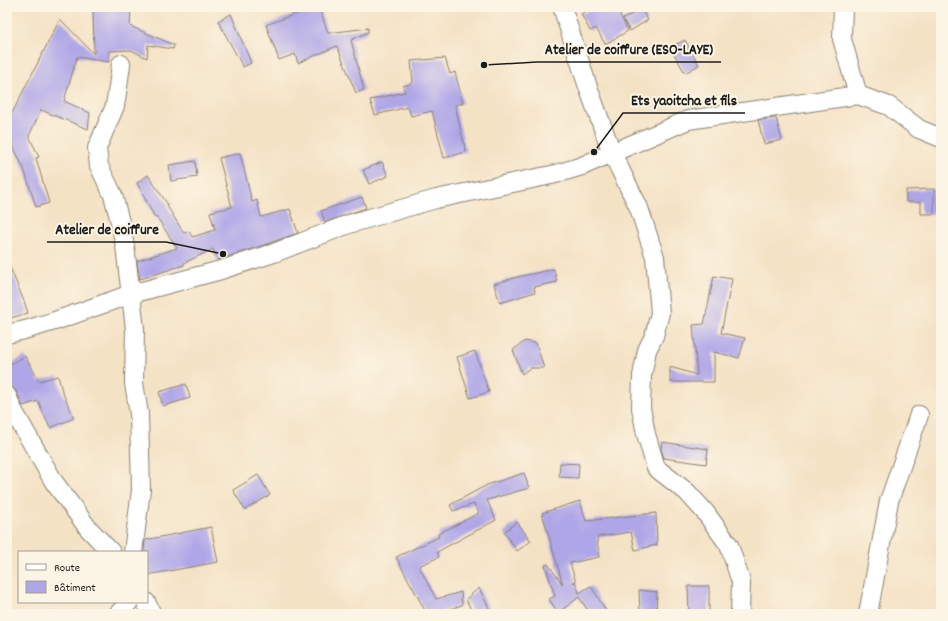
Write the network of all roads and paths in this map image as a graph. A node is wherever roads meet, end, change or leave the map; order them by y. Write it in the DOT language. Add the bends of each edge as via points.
graph roads {
  1 [pos="562,7"];
  2 [pos="843,7"];
  3 [pos="121,64"];
  4 [pos="858,95"];
  5 [pos="941,138"];
  6 [pos="612,154"];
  7 [pos="131,294"];
  8 [pos="7,334"];
  9 [pos="7,396"];
  10 [pos="919,415"];
  11 [pos="111,551"];
  12 [pos="133,551"];
  13 [pos="129,603"];
  14 [pos="146,603"];
  15 [pos="118,614"];
  16 [pos="152,614"];
  17 [pos="740,614"];
  18 [pos="868,614"];
  1 -- 6 [label="street"];
  2 -- 4 [label="street" via="842,39"];
  3 -- 7 [label="street" via="114,106 97,148 99,166 113,195 120,222"];
  4 -- 5 [label="street" via="889,106 919,129"];
  4 -- 6 [label="street" via="688,120"];
  6 -- 7 [label="street" via="556,174 436,199 357,222 221,270"];
  6 -- 17 [label="street" via="639,208 655,257 660,313 647,350 642,376 641,408 646,434 656,468 687,492 729,545 741,582"];
  7 -- 8 [label="street" via="55,321"];
  7 -- 12 [label="street" via="135,328 134,383 139,414 141,490"];
  9 -- 11 [label="street" via="54,482 88,528"];
  10 -- 18 [label="street" via="889,501"];
  13 -- 15 [label="street"];
  14 -- 16 [label="street"];
}
